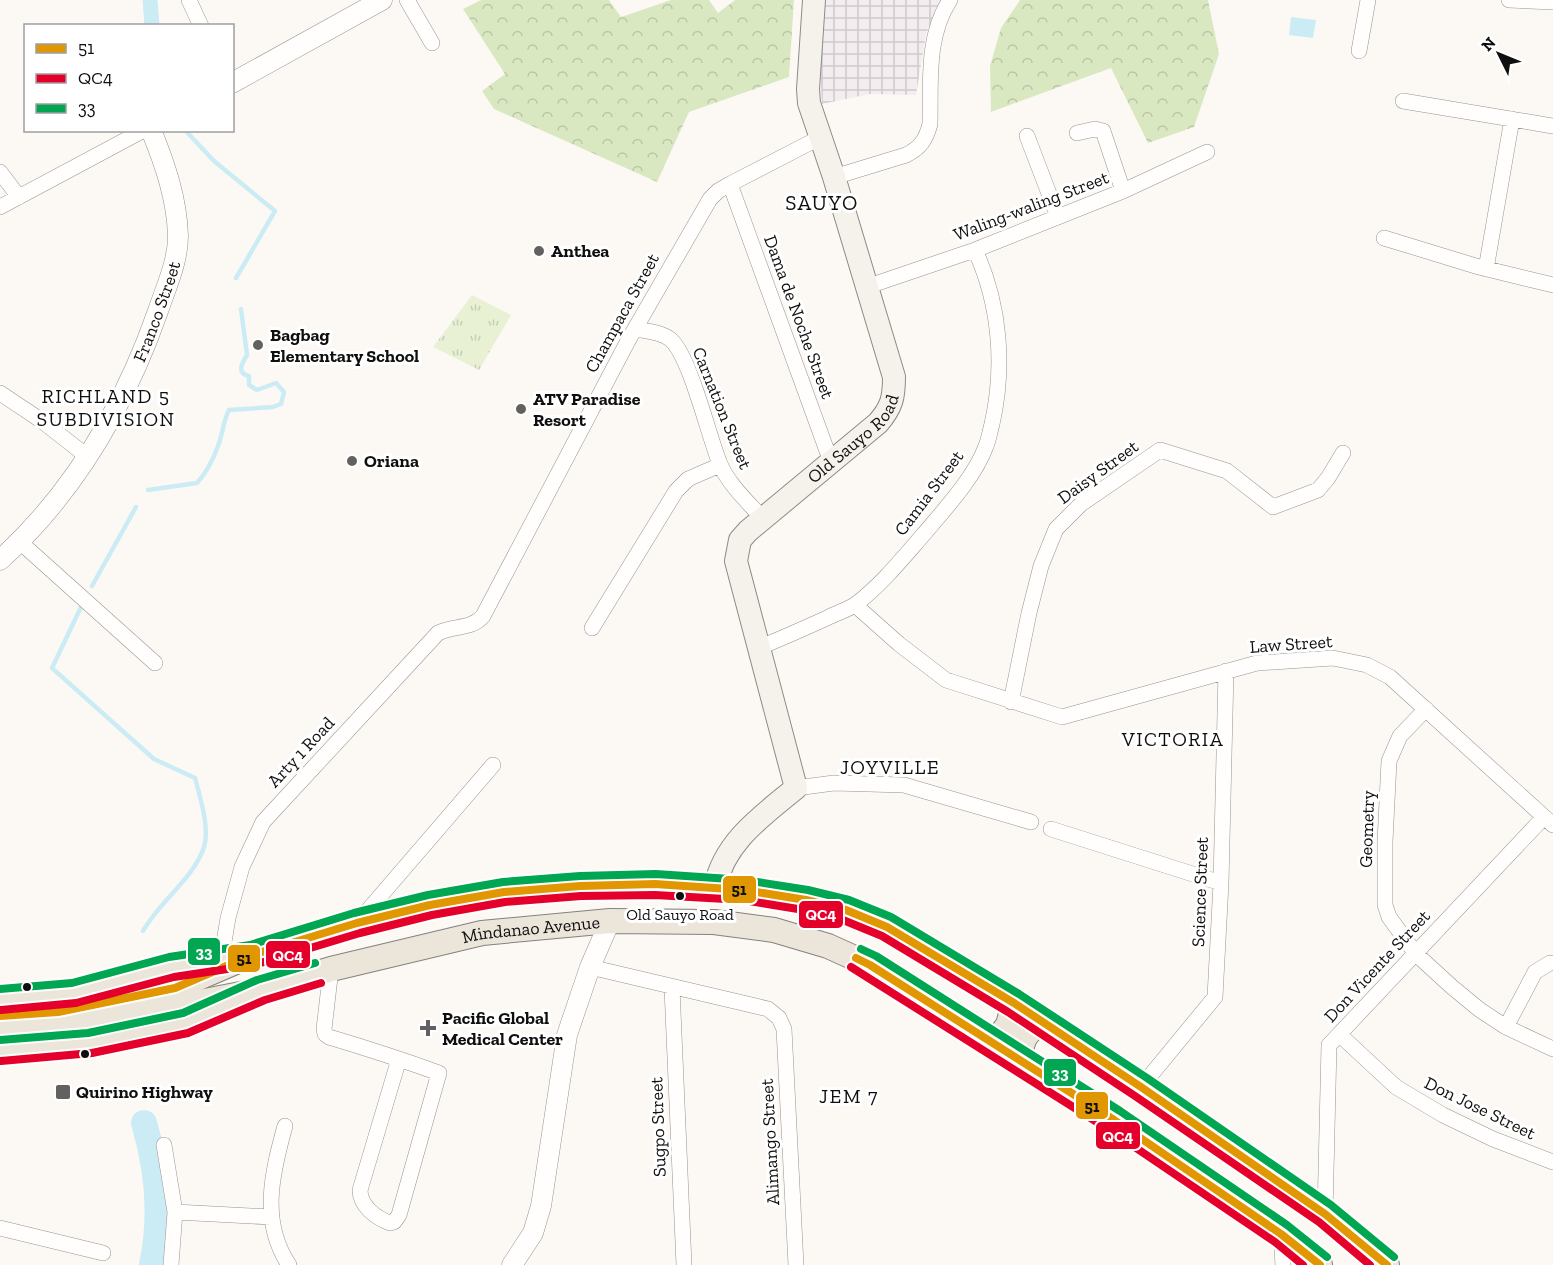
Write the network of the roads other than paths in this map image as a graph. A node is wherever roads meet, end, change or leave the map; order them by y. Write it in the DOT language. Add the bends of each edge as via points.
graph roads {
  1 [pos="189,0"];
  2 [pos="382,0"];
  3 [pos="407,0"];
  4 [pos="814,0"];
  5 [pos="950,0"];
  6 [pos="1368,0"];
  7 [pos="1509,0"];
  8 [pos="1553,2"];
  9 [pos="200,24"];
  10 [pos="432,43"];
  11 [pos="1359,51"];
  12 [pos="234,82"];
  13 [pos="1403,100"];
  14 [pos="1512,119"];
  15 [pos="1553,126"];
  16 [pos="140,132"];
  17 [pos="152,132"];
  18 [pos="1077,133"];
  19 [pos="1027,136"];
  20 [pos="820,137"];
  21 [pos="1207,152"];
  22 [pos="0,172"];
  23 [pos="834,177"];
  24 [pos="730,184"];
  25 [pos="1123,190"];
  26 [pos="19,196"];
  27 [pos="0,207"];
  28 [pos="1058,217"];
  29 [pos="1384,238"];
  30 [pos="975,250"];
  31 [pos="1486,269"];
  32 [pos="1553,285"];
  33 [pos="866,287"];
  34 [pos="635,329"];
  35 [pos="0,393"];
  36 [pos="1343,453"];
  37 [pos="88,457"];
  38 [pos="831,462"];
  39 [pos="720,465"];
  40 [pos="763,519"];
  41 [pos="20,542"];
  42 [pos="0,560"];
  43 [pos="855,605"];
  44 [pos="477,622"];
  45 [pos="592,628"];
  46 [pos="760,647"];
  47 [pos="155,663"];
  48 [pos="1226,671"];
  49 [pos="1011,702"];
  50 [pos="1426,708"];
  51 [pos="493,765"];
  52 [pos="796,788"];
  53 [pos="1548,821"];
  54 [pos="1031,822"];
  55 [pos="1051,829"];
  56 [pos="1221,884"];
  57 [pos="715,887"];
  58 [pos="610,921"];
  59 [pos="357,922"];
  60 [pos="1416,954"];
  61 [pos="252,955"];
  62 [pos="221,960"];
  63 [pos="1550,963"];
  64 [pos="590,967"];
  65 [pos="331,969"];
  66 [pos="672,988"];
  67 [pos="261,990"];
  68 [pos="0,1000"];
  69 [pos="1014,1003"];
  70 [pos="0,1016"];
  71 [pos="1040,1020"];
  72 [pos="1506,1027"];
  73 [pos="0,1033"];
  74 [pos="1340,1035"];
  75 [pos="994,1043"];
  76 [pos="1553,1049"];
  77 [pos="0,1051"];
  78 [pos="1018,1058"];
  79 [pos="399,1059"];
  80 [pos="1141,1087"];
  81 [pos="285,1126"];
  82 [pos="164,1145"];
  83 [pos="1553,1162"];
  84 [pos="175,1212"];
  85 [pos="1325,1214"];
  86 [pos="271,1217"];
  87 [pos="0,1228"];
  88 [pos="1281,1234"];
  89 [pos="103,1253"];
  90 [pos="171,1265"];
  91 [pos="289,1265"];
  92 [pos="512,1265"];
  93 [pos="684,1265"];
  94 [pos="796,1265"];
  95 [pos="1283,1265"];
  96 [pos="1320,1265"];
  97 [pos="1387,1265"];
  1 -- 9 [label="street"];
  2 -- 12 [label="street"];
  3 -- 10 [label="street"];
  4 -- 20 [label="main road, Old Sauyo Road" via="808,96"];
  5 -- 23 [label="street" via="934,38 930,124 922,144 906,155"];
  6 -- 11 [label="street"];
  7 -- 8 [label="street"];
  13 -- 14 [label="street"];
  14 -- 15 [label="street"];
  14 -- 31 [label="street"];
  16 -- 26 [label="street"];
  17 -- 37 [label="street, Franco Street" via="167,169 176,215 174,262 154,324 123,396"];
  18 -- 25 [label="street" via="1103,131"];
  19 -- 28 [label="street"];
  20 -- 23 [label="main road, Old Sauyo Road"];
  20 -- 24 [label="street, Champaca Street"];
  21 -- 25 [label="street, Waling-waling Street"];
  22 -- 26 [label="street"];
  23 -- 33 [label="main road, Old Sauyo Road"];
  24 -- 34 [label="street, Champaca Street" via="705,207"];
  24 -- 38 [label="street, Dama de Noche Street"];
  25 -- 28 [label="street, Waling-waling Street"];
  26 -- 27 [label="street"];
  28 -- 30 [label="street, Waling-waling Street"];
  29 -- 31 [label="street"];
  30 -- 33 [label="street, Waling-waling Street"];
  30 -- 43 [label="street, Camia Street" via="991,296 999,346 999,376 986,446 974,470 937,518 897,565"];
  31 -- 32 [label="street"];
  33 -- 38 [label="main road, Old Sauyo Road" via="894,377 894,396 890,409 878,423"];
  34 -- 39 [label="street, Carnation Street" via="662,334 679,350"];
  34 -- 44 [label="street, Champaca Street"];
  35 -- 37 [label="street"];
  36 -- 49 [label="street, Daisy Street" via="1318,490 1273,507 1227,471 1160,450 1081,504 1056,529 1041,566"];
  37 -- 41 [label="street, Franco Street"];
  38 -- 40 [label="main road, Old Sauyo Road"];
  39 -- 40 [label="street, Carnation Street"];
  39 -- 45 [label="street" via="688,479 676,491"];
  40 -- 46 [label="main road, Old Sauyo Road" via="740,540 736,561"];
  41 -- 42 [label="street, Franco Street"];
  41 -- 47 [label="street"];
  43 -- 46 [label="street, Camia Street"];
  43 -- 49 [label="street" via="946,680"];
  44 -- 62 [label="street, Arty 1 Road" via="438,633 263,822 242,867"];
  46 -- 52 [label="main road, Old Sauyo Road"];
  48 -- 49 [label="street, Law Street" via="1062,717"];
  48 -- 50 [label="street, Law Street" via="1257,663 1333,658 1367,665 1390,677"];
  48 -- 56 [label="street, Science Street"];
  50 -- 53 [label="street, Law Street"];
  50 -- 60 [label="street, Geometry" via="1400,736 1389,760 1385,842 1385,905 1389,917"];
  51 -- 59 [label="street"];
  52 -- 54 [label="street" via="834,783 904,785"];
  52 -- 57 [label="main road" via="731,848"];
  53 -- 60 [label="street, Don Vicente Street"];
  55 -- 56 [label="street"];
  56 -- 80 [label="street, Science Street" via="1215,997"];
  57 -- 59 [label="main road, Mindanao Avenue" via="590,885 504,892"];
  57 -- 69 [label="main road, Mindanao Avenue" via="846,910 887,927"];
  58 -- 64 [label="street"];
  58 -- 65 [label="main road, Mindanao Avenue" via="482,933"];
  58 -- 75 [label="main road, Mindanao Avenue" via="714,922 774,930 828,946 870,965"];
  59 -- 61 [label="main road, Mindanao Avenue"];
  60 -- 72 [label="street, Geometry" via="1461,995"];
  60 -- 74 [label="street, Don Vicente Street"];
  61 -- 62 [label="main road, Mindanao Avenue"];
  61 -- 70 [label="main road, Mindanao Avenue" via="175,988 58,1012"];
  62 -- 68 [label="main road, Mindanao Avenue" via="172,967 74,993"];
  63 -- 72 [label="street" via="1535,972"];
  64 -- 66 [label="street"];
  64 -- 92 [label="street" via="567,1035 542,1206 533,1233"];
  65 -- 67 [label="main road, Mindanao Avenue"];
  65 -- 79 [label="street" via="325,1034"];
  66 -- 93 [label="street, Sugpo Street"];
  66 -- 94 [label="street, Alimango Street" via="768,1009 784,1029"];
  67 -- 73 [label="main road, Mindanao Avenue" via="87,1024"];
  67 -- 77 [label="main road, Mindanao Avenue" via="186,1023 90,1043"];
  69 -- 71 [label="main road, Mindanao Avenue"];
  69 -- 75 [label="main road" via="1008,1025"];
  71 -- 78 [label="main road" via="1025,1037"];
  71 -- 80 [label="main road, Mindanao Avenue"];
  72 -- 76 [label="street, Geometry"];
  74 -- 83 [label="street, Don Jose Street" via="1396,1087 1434,1110"];
  74 -- 85 [label="street, Don Vicente Street" via="1329,1046"];
  75 -- 78 [label="main road, Mindanao Avenue"];
  78 -- 88 [label="main road, Mindanao Avenue"];
  79 -- 79 [label="street" via="439,1073 399,1215 390,1223 362,1203 360,1190"];
  80 -- 85 [label="main road, Mindanao Avenue"];
  81 -- 86 [label="street" via="272,1175"];
  82 -- 84 [label="street"];
  84 -- 86 [label="street"];
  84 -- 90 [label="street"];
  85 -- 97 [label="main road, Mindanao Avenue"];
  86 -- 91 [label="street" via="278,1245"];
  87 -- 89 [label="street"];
  88 -- 95 [label="street"];
  88 -- 96 [label="main road, Mindanao Avenue"];
}
